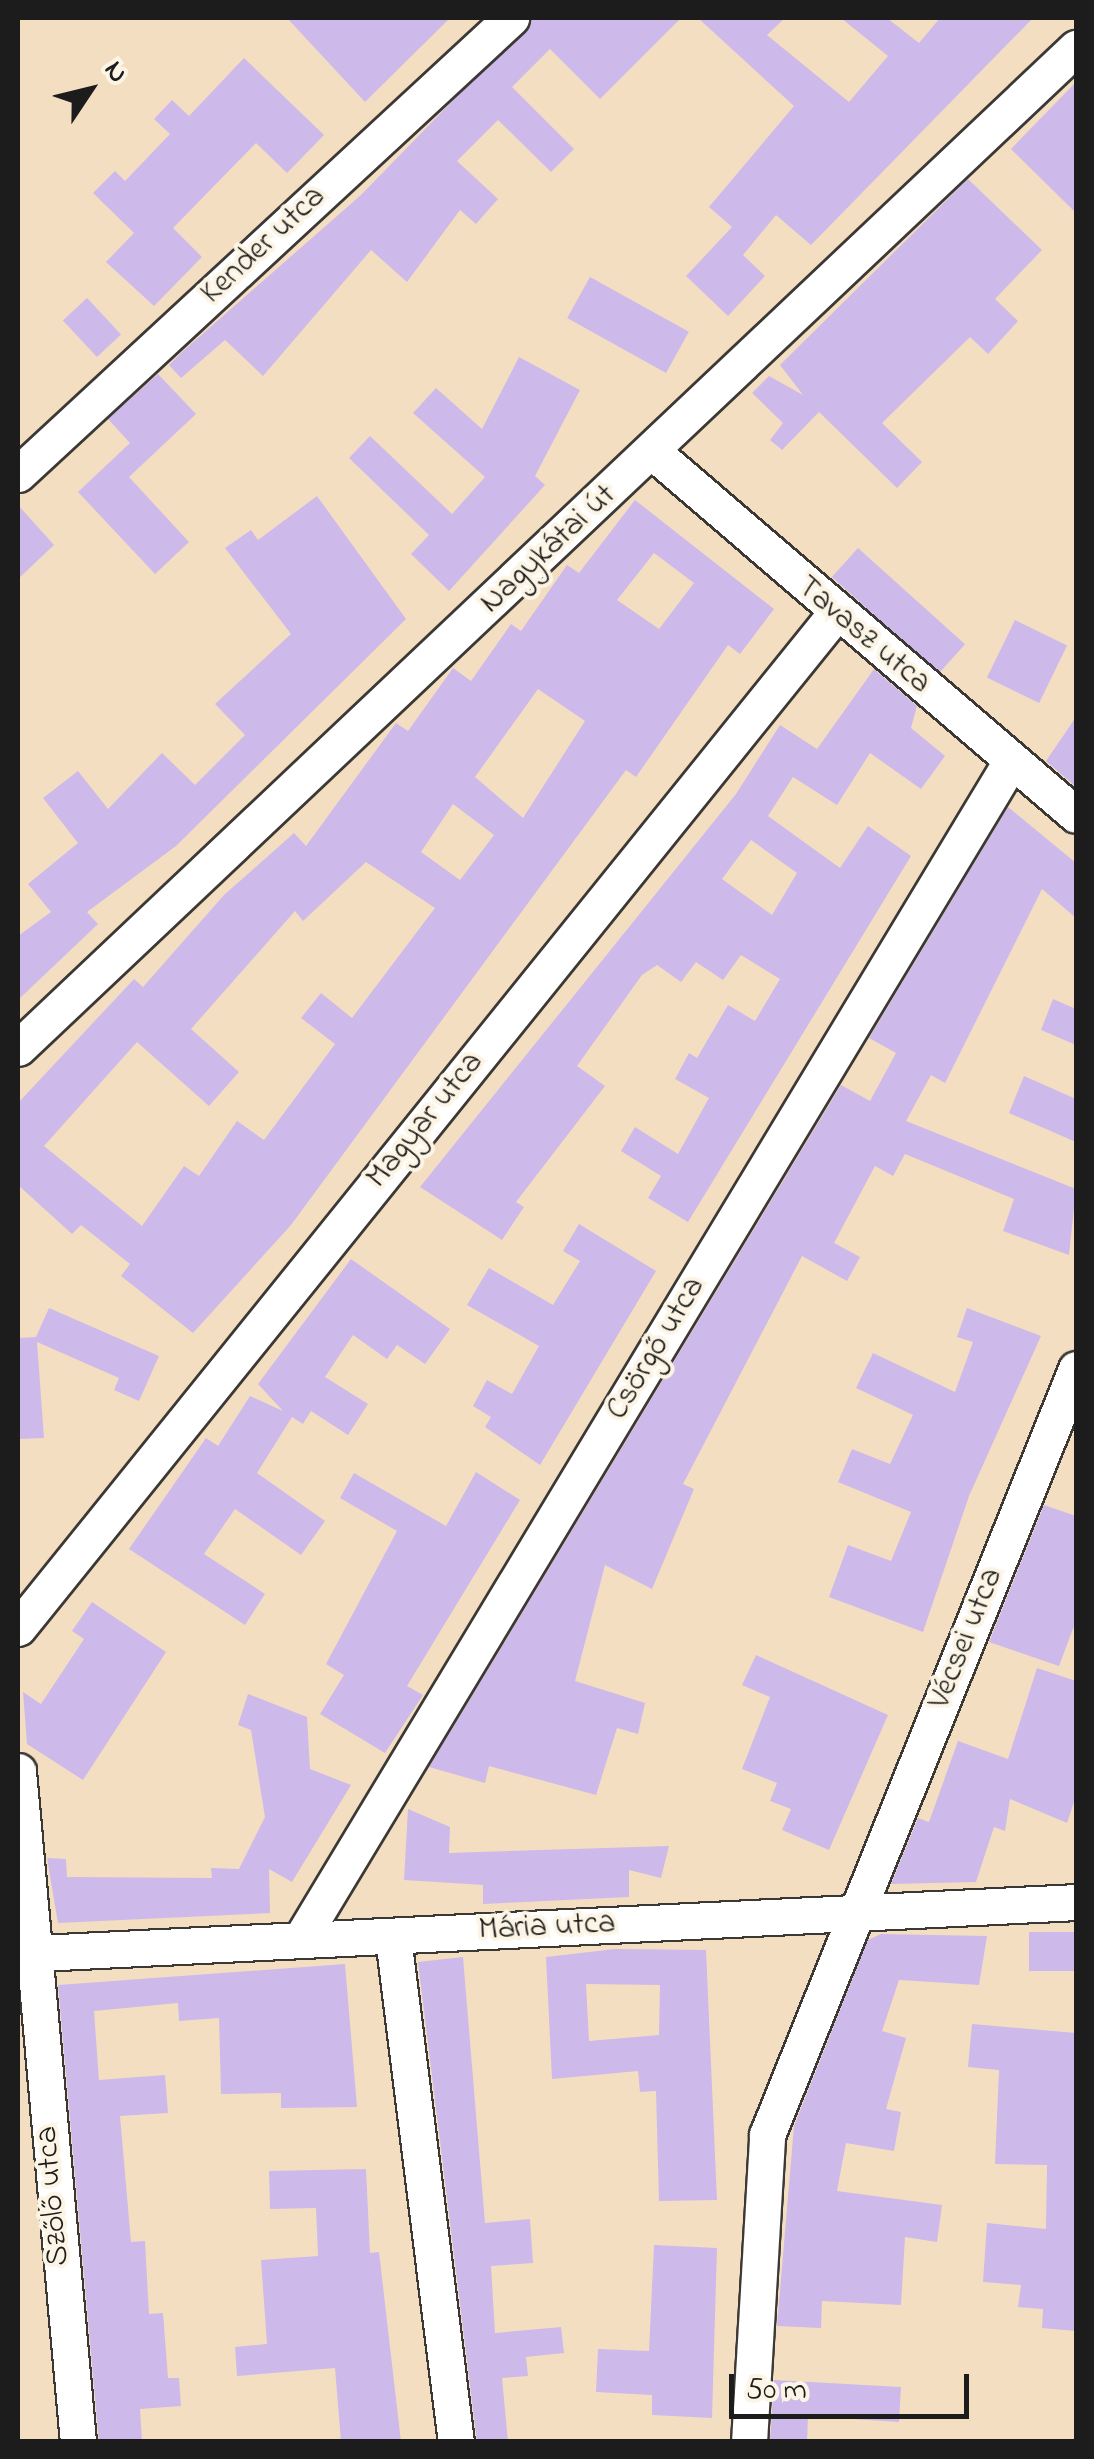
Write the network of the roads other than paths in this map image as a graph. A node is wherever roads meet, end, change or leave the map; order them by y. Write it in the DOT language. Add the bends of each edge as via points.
graph roads {
  1 [pos="511,18"];
  2 [pos="1076,48"];
  3 [pos="653,452"];
  4 [pos="18,474"];
  5 [pos="836,614"];
  6 [pos="1011,761"];
  7 [pos="1076,815"];
  8 [pos="18,1048"];
  9 [pos="1076,1368"];
  10 [pos="18,1628"];
  11 [pos="18,1771"];
  12 [pos="1076,1902"];
  13 [pos="858,1910"];
  14 [pos="302,1937"];
  15 [pos="393,1937"];
  16 [pos="24,1954"];
  17 [pos="78,2442"];
  18 [pos="456,2442"];
  19 [pos="749,2442"];
  1 -- 4 [label="street, Kender utca"];
  2 -- 3 [label="street, Nagykátai út"];
  3 -- 5 [label="street, Tavasz utca"];
  3 -- 8 [label="street, Nagykátai út"];
  5 -- 6 [label="street, Tavasz utca"];
  5 -- 10 [label="street, Magyar utca"];
  6 -- 7 [label="street, Tavasz utca"];
  6 -- 14 [label="street, Csörgő utca"];
  9 -- 13 [label="street, Vécsei utca"];
  11 -- 16 [label="street, Szőlő utca"];
  12 -- 13 [label="street, Mária utca"];
  13 -- 15 [label="street, Mária utca"];
  13 -- 19 [label="street, Vécsei utca" via="767,2136"];
  14 -- 15 [label="street, Mária utca"];
  14 -- 16 [label="street, Mária utca"];
  15 -- 18 [label="street"];
  16 -- 17 [label="street, Szőlő utca"];
}
